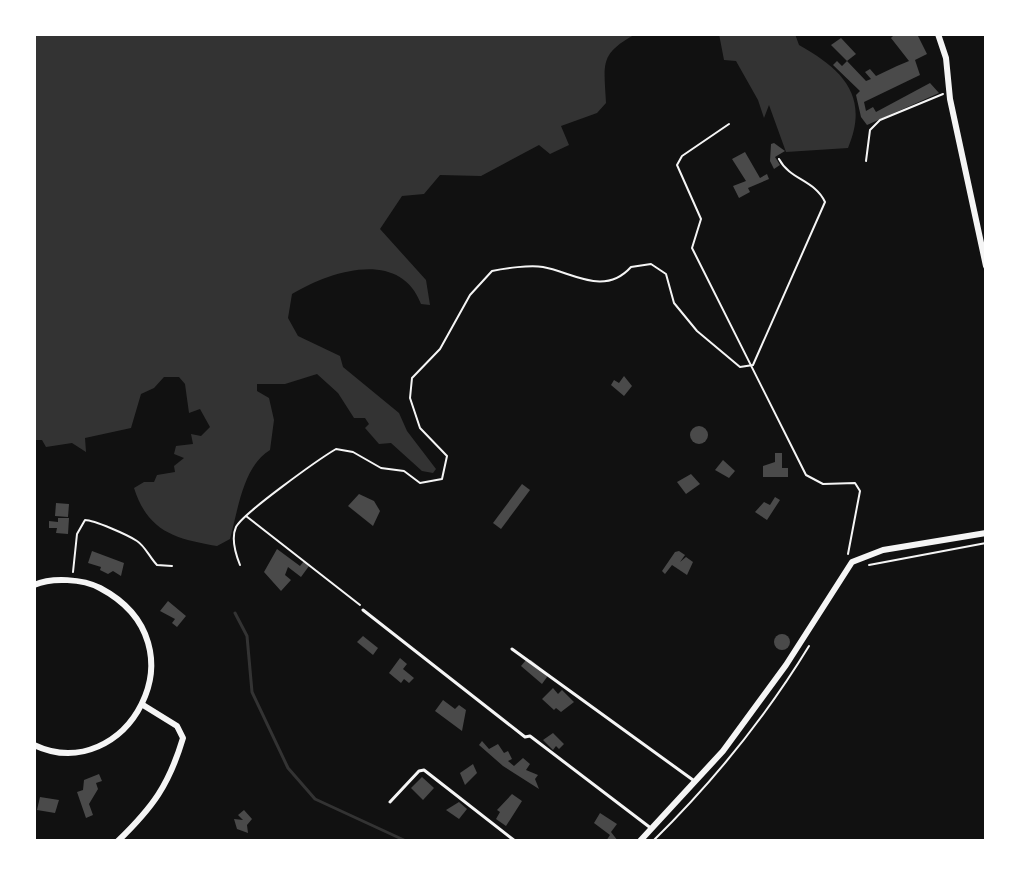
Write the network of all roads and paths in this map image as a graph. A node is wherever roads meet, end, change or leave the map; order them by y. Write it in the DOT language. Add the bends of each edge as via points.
graph roads {
  1 [pos="938,34"];
  2 [pos="950,99"];
  3 [pos="729,124"];
  4 [pos="779,159"];
  5 [pos="866,161"];
  6 [pos="986,266"];
  7 [pos="753,365"];
  8 [pos="246,516"];
  9 [pos="986,533"];
  10 [pos="986,543"];
  11 [pos="852,562"];
  12 [pos="240,565"];
  13 [pos="172,566"];
  14 [pos="865,566"];
  15 [pos="73,581"];
  16 [pos="34,585"];
  17 [pos="363,610"];
  18 [pos="816,635"];
  19 [pos="512,649"];
  20 [pos="143,705"];
  21 [pos="34,745"];
  22 [pos="697,782"];
  23 [pos="390,802"];
  24 [pos="652,829"];
  25 [pos="118,841"];
  26 [pos="515,841"];
  27 [pos="640,841"];
  28 [pos="653,841"];
  1 -- 2 [label="street"];
  2 -- 5 [label="path" via="941,93 880,120 870,130"];
  2 -- 6 [label="street"];
  3 -- 7 [label="path" via="677,165 701,219 692,248"];
  4 -- 7 [label="path" via="825,202"];
  7 -- 8 [label="path" via="740,367 697,331 674,303 666,274 651,264 598,283 543,267 497,269 474,289 440,349 412,378 410,398 420,428 447,456 442,479 420,483 398,468 381,468 336,449"];
  7 -- 11 [label="path" via="806,475 823,484 855,483 860,491 848,544"];
  8 -- 12 [label="path" via="234,538"];
  8 -- 17 [label="path"];
  9 -- 11 [label="street" via="883,550"];
  10 -- 14 [label="path"];
  11 -- 22 [label="street" via="779,675"];
  13 -- 15 [label="path" via="157,565 139,542 97,519 85,520 77,534"];
  15 -- 16 [label="street"];
  15 -- 20 [label="street" via="118,598 146,632 151,671"];
  17 -- 24 [label="lane"];
  18 -- 28 [label="path" via="717,776"];
  19 -- 22 [label="lane"];
  20 -- 21 [label="street" via="106,742 62,751"];
  20 -- 25 [label="street" via="177,726 183,738 153,807"];
  22 -- 24 [label="street"];
  23 -- 26 [label="lane" via="424,770"];
  24 -- 27 [label="street"];
}
